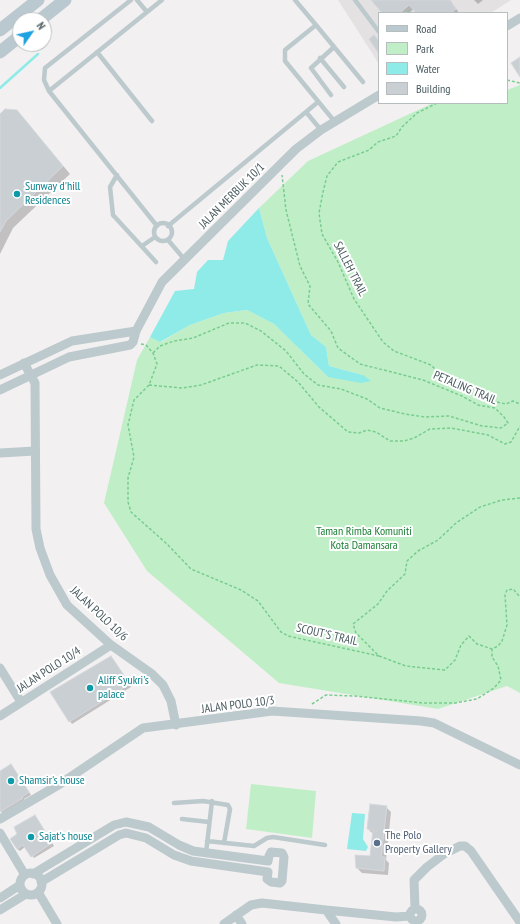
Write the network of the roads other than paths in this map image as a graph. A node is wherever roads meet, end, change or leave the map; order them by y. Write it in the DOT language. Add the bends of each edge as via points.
graph roads {
  1 [pos="38,0"];
  2 [pos="65,0"];
  3 [pos="130,0"];
  4 [pos="137,0"];
  5 [pos="162,0"];
  6 [pos="296,0"];
  7 [pos="355,0"];
  8 [pos="50,12"];
  9 [pos="147,12"];
  10 [pos="520,18"];
  11 [pos="316,25"];
  12 [pos="508,25"];
  13 [pos="0,30"];
  14 [pos="378,31"];
  15 [pos="12,42"];
  16 [pos="334,47"];
  17 [pos="0,52"];
  18 [pos="97,52"];
  19 [pos="320,58"];
  20 [pos="363,82"];
  21 [pos="344,86"];
  22 [pos="49,91"];
  23 [pos="331,95"];
  24 [pos="378,96"];
  25 [pos="318,102"];
  26 [pos="306,112"];
  27 [pos="152,121"];
  28 [pos="334,122"];
  29 [pos="321,130"];
  30 [pos="117,175"];
  31 [pos="157,226"];
  32 [pos="168,226"];
  33 [pos="155,236"];
  34 [pos="168,240"];
  35 [pos="142,246"];
  36 [pos="185,260"];
  37 [pos="156,262"];
  38 [pos="136,332"];
  39 [pos="24,363"];
  40 [pos="0,375"];
  41 [pos="33,379"];
  42 [pos="0,390"];
  43 [pos="35,451"];
  44 [pos="0,452"];
  45 [pos="111,645"];
  46 [pos="0,668"];
  47 [pos="21,702"];
  48 [pos="0,716"];
  49 [pos="176,725"];
  50 [pos="520,764"];
  51 [pos="212,801"];
  52 [pos="174,803"];
  53 [pos="0,819"];
  54 [pos="182,819"];
  55 [pos="209,822"];
  56 [pos="0,833"];
  57 [pos="207,841"];
  58 [pos="85,843"];
  59 [pos="224,843"];
  60 [pos="325,845"];
  61 [pos="92,852"];
  62 [pos="206,853"];
  63 [pos="268,862"];
  64 [pos="205,864"];
  65 [pos="268,872"];
  66 [pos="29,874"];
  67 [pos="41,882"];
  68 [pos="20,885"];
  69 [pos="38,892"];
  70 [pos="26,894"];
  71 [pos="0,898"];
  72 [pos="415,908"];
  73 [pos="0,910"];
  74 [pos="326,910"];
  75 [pos="236,915"];
  76 [pos="410,916"];
  77 [pos="424,921"];
  78 [pos="520,922"];
  79 [pos="57,924"];
  80 [pos="224,924"];
  81 [pos="242,924"];
  82 [pos="336,924"];
  1 -- 13 [label="main road"];
  2 -- 8 [label="main road"];
  3 -- 22 [label="lane" via="45,68 44,80"];
  4 -- 9 [label="lane"];
  5 -- 9 [label="lane"];
  6 -- 11 [label="lane"];
  7 -- 14 [label="lane"];
  9 -- 18 [label="lane"];
  10 -- 12 [label="street"];
  11 -- 16 [label="lane"];
  11 -- 25 [label="lane" via="285,50 284,54 285,61"];
  15 -- 17 [label="main road"];
  16 -- 19 [label="lane"];
  16 -- 20 [label="lane"];
  18 -- 22 [label="lane"];
  18 -- 27 [label="lane"];
  19 -- 21 [label="lane"];
  19 -- 23 [label="lane" via="311,68"];
  22 -- 30 [label="lane"];
  24 -- 28 [label="street, JALAN MERBUK 10/1"];
  25 -- 26 [label="lane"];
  25 -- 28 [label="lane"];
  26 -- 29 [label="lane"];
  26 -- 32 [label="lane"];
  28 -- 29 [label="street, JALAN MERBUK 10/1"];
  29 -- 36 [label="street, JALAN MERBUK 10/1" via="296,149"];
  30 -- 31 [label="lane"];
  30 -- 35 [label="lane" via="110,186 114,215"];
  31 -- 32 [label="lane"];
  31 -- 33 [label="lane"];
  32 -- 34 [label="lane" via="171,233"];
  33 -- 34 [label="lane" via="159,241"];
  33 -- 35 [label="lane"];
  34 -- 36 [label="lane"];
  35 -- 37 [label="lane"];
  36 -- 38 [label="street, JALAN MERBUK 10/1" via="162,282"];
  38 -- 39 [label="street" via="72,341"];
  38 -- 41 [label="street, JALAN MERBUK 10/1" via="130,345 69,357"];
  39 -- 40 [label="street"];
  39 -- 41 [label="street"];
  41 -- 42 [label="street"];
  41 -- 43 [label="street, JALAN POLO 10/6"];
  43 -- 44 [label="street"];
  43 -- 45 [label="street, JALAN POLO 10/6" via="36,529 50,575 67,605"];
  45 -- 47 [label="street, JALAN POLO 10/4"];
  45 -- 49 [label="street, JALAN POLO 10/6" via="152,674 163,685 171,701"];
  46 -- 47 [label="street"];
  47 -- 48 [label="street, JALAN POLO 10/4"];
  49 -- 50 [label="street, JALAN POLO 10/3" via="272,711 421,721 434,723"];
  49 -- 53 [label="street, JALAN POLO 10/3" via="143,728 60,784"];
  51 -- 52 [label="lane"];
  51 -- 55 [label="lane"];
  51 -- 59 [label="lane" via="226,804 230,809"];
  54 -- 55 [label="lane"];
  55 -- 57 [label="lane"];
  56 -- 66 [label="street"];
  57 -- 59 [label="lane"];
  57 -- 62 [label="lane"];
  58 -- 61 [label="street"];
  58 -- 62 [label="street" via="114,825 126,822 149,828 193,851"];
  58 -- 66 [label="street"];
  59 -- 60 [label="lane" via="254,846 273,837"];
  61 -- 64 [label="street" via="126,833 146,838 174,855"];
  61 -- 67 [label="street"];
  62 -- 63 [label="street"];
  62 -- 64 [label="lane"];
  63 -- 65 [label="street"];
  63 -- 65 [label="street" via="271,852 283,854 282,881 269,881"];
  64 -- 65 [label="street"];
  66 -- 67 [label="street" via="37,876"];
  66 -- 68 [label="street" via="21,879"];
  67 -- 69 [label="street"];
  68 -- 70 [label="street"];
  68 -- 71 [label="street"];
  69 -- 70 [label="street"];
  69 -- 79 [label="street"];
  70 -- 73 [label="street"];
  72 -- 76 [label="street" via="410,912"];
  72 -- 77 [label="street" via="421,911"];
  72 -- 78 [label="street" via="414,880 444,854 465,846"];
  74 -- 75 [label="street" via="262,903 250,905"];
  74 -- 76 [label="street"];
  74 -- 82 [label="street"];
  75 -- 80 [label="street"];
  75 -- 81 [label="street"];
  76 -- 77 [label="street" via="416,921"];
}
